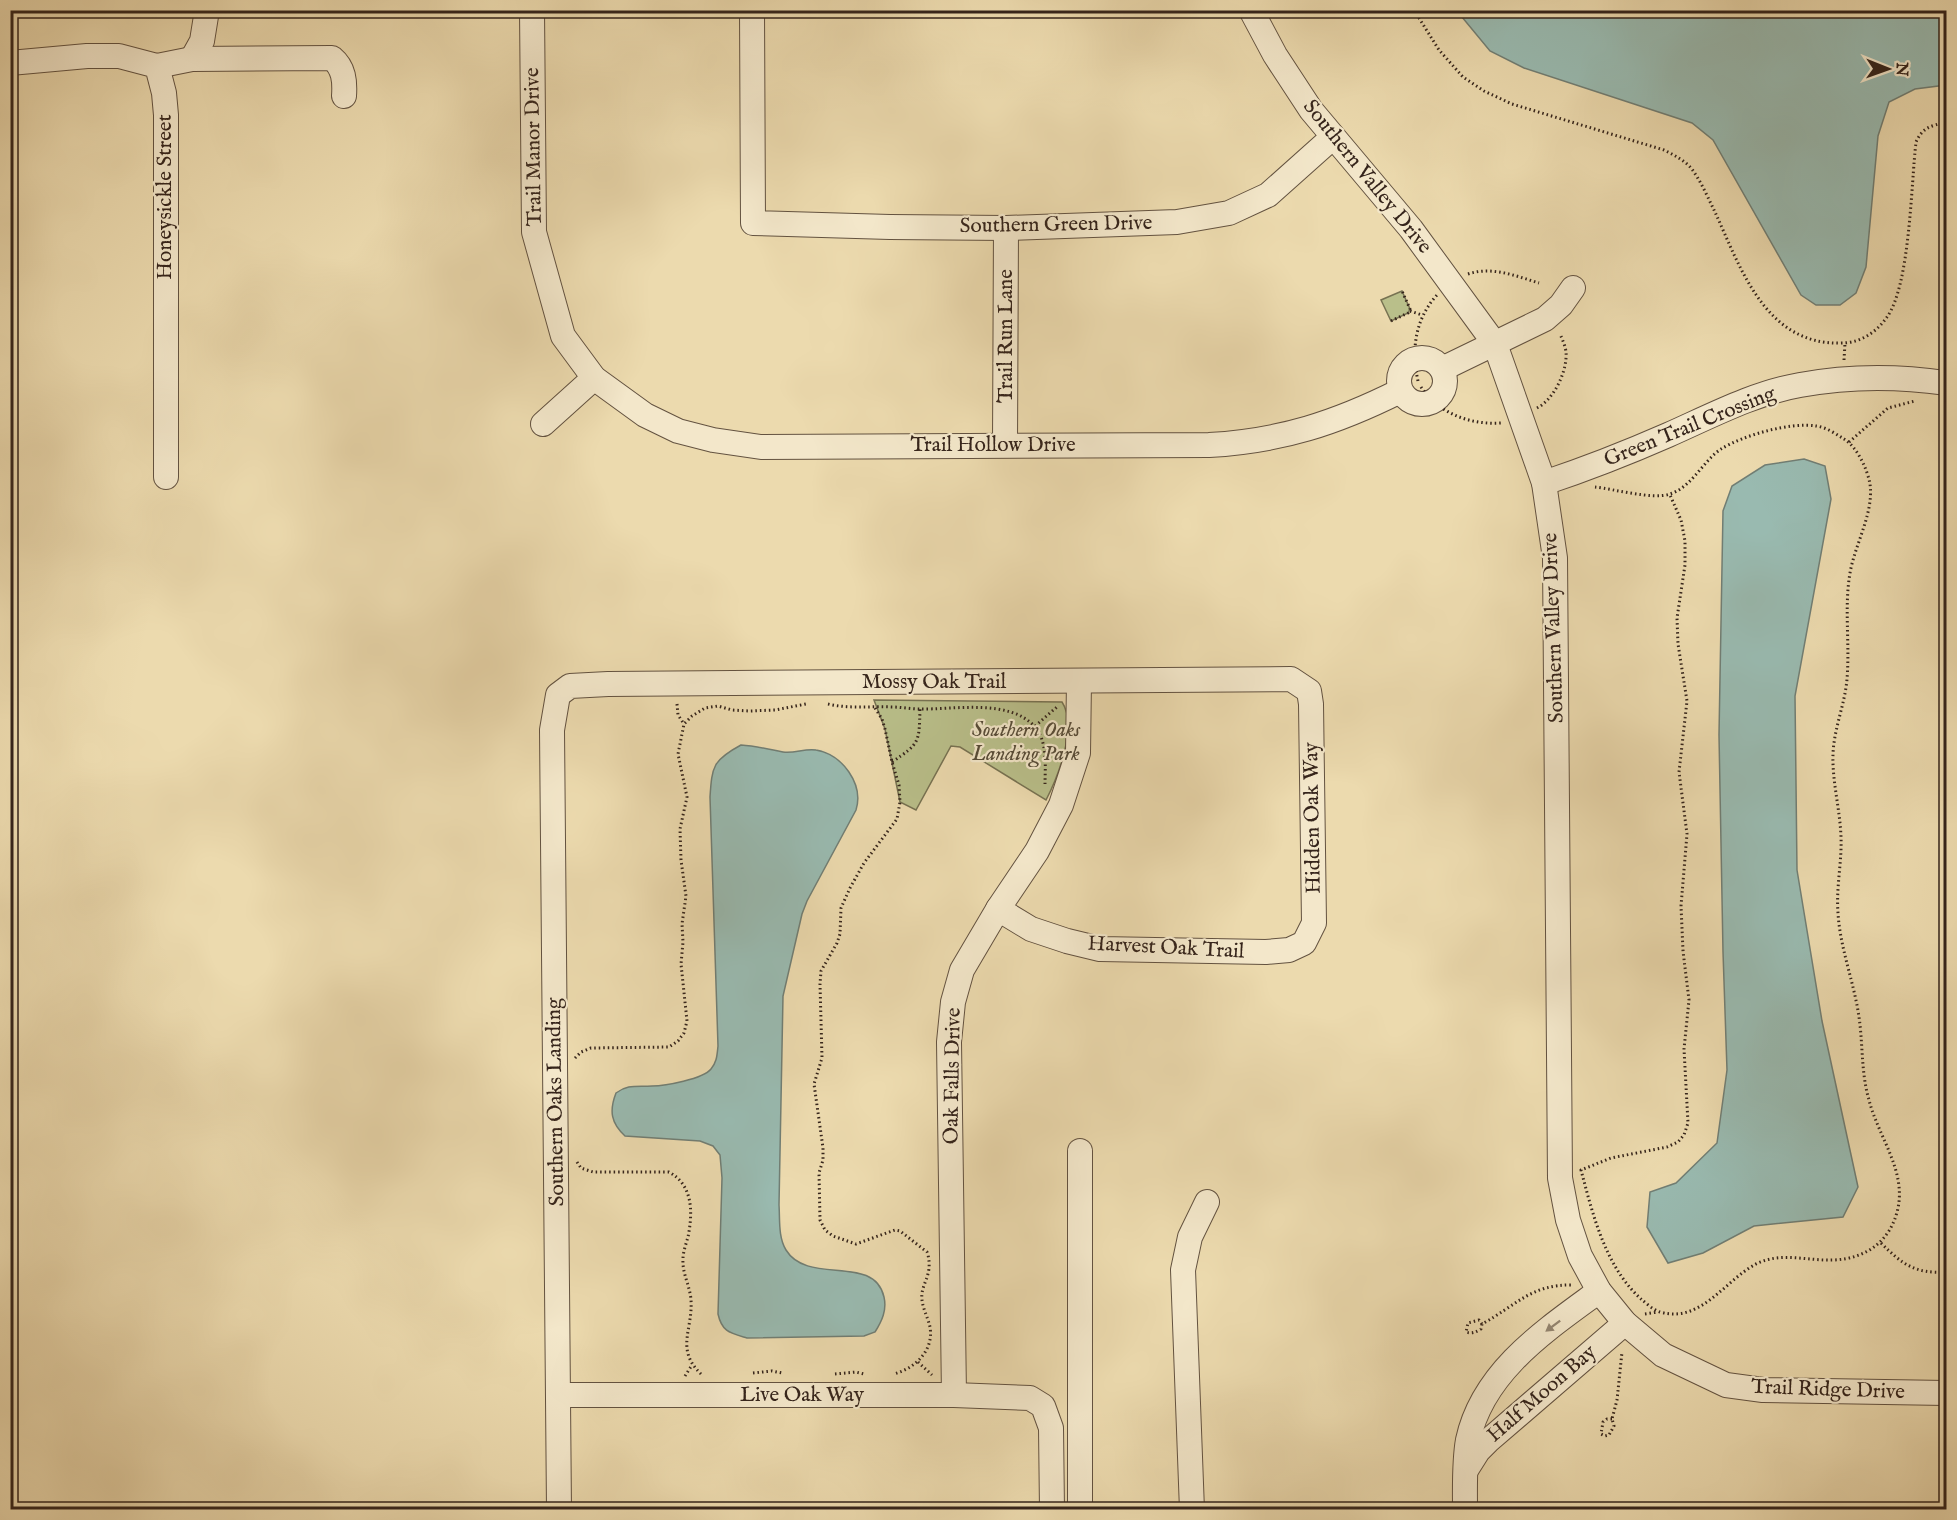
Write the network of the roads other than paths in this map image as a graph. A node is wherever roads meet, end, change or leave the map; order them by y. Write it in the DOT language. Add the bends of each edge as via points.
graph roads {
  1 [pos="207,10"];
  2 [pos="532,10"];
  3 [pos="752,10"];
  4 [pos="1251,10"];
  5 [pos="192,59"];
  6 [pos="10,63"];
  7 [pos="157,66"];
  8 [pos="345,96"];
  9 [pos="1333,137"];
  10 [pos="1006,228"];
  11 [pos="1573,288"];
  12 [pos="1495,344"];
  13 [pos="1442,369"];
  14 [pos="594,378"];
  15 [pos="1947,384"];
  16 [pos="1400,391"];
  17 [pos="543,424"];
  18 [pos="1005,445"];
  19 [pos="166,477"];
  20 [pos="1544,483"];
  21 [pos="1079,684"];
  22 [pos="1309,691"];
  23 [pos="558,695"];
  24 [pos="998,909"];
  25 [pos="1304,943"];
  26 [pos="1080,1151"];
  27 [pos="1207,1202"];
  28 [pos="1597,1286"];
  29 [pos="1625,1323"];
  30 [pos="1947,1393"];
  31 [pos="559,1395"];
  32 [pos="954,1395"];
  33 [pos="1466,1470"];
  34 [pos="559,1509"];
  35 [pos="1052,1509"];
  36 [pos="1080,1509"];
  37 [pos="1192,1509"];
  38 [pos="1465,1509"];
  1 -- 5 [label="street" via="202,41"];
  2 -- 14 [label="street, Trail Manor Drive" via="534,232 563,336"];
  3 -- 10 [label="street, Southern Green Drive" via="753,223"];
  4 -- 9 [label="street, Southern Valley Drive" via="1275,55"];
  5 -- 7 [label="street"];
  5 -- 8 [label="street" via="332,58 344,78"];
  6 -- 7 [label="street" via="119,56"];
  7 -- 19 [label="street, Honeysickle Street" via="166,115"];
  9 -- 10 [label="street, Southern Green Drive" via="1268,195 1228,213 1177,222"];
  9 -- 12 [label="street, Southern Valley Drive" via="1411,229"];
  10 -- 18 [label="street, Trail Run Lane"];
  11 -- 12 [label="street" via="1545,319"];
  12 -- 13 [label="street"];
  12 -- 20 [label="street, Southern Valley Drive"];
  13 -- 16 [label="street" via="1431,359 1408,362 1399,375"];
  13 -- 16 [label="street" via="1443,392 1432,402 1418,405"];
  14 -- 17 [label="street"];
  14 -- 18 [label="street, Trail Hollow Drive" via="645,415 678,431 722,441 760,447"];
  15 -- 20 [label="street, Green Trail Crossing" via="1880,378 1799,385 1759,396 1629,452"];
  16 -- 18 [label="street, Trail Hollow Drive" via="1346,416 1292,434 1245,443"];
  20 -- 28 [label="street, Southern Valley Drive" via="1556,569 1560,1178 1580,1256"];
  21 -- 22 [label="street, Mossy Oak Trail" via="1291,679"];
  21 -- 23 [label="street, Mossy Oak Trail" via="608,684 570,686"];
  21 -- 24 [label="street, Oak Falls Drive" via="1078,753 1061,805 1037,851"];
  22 -- 25 [label="street, Hidden Oak Way" via="1314,923"];
  23 -- 31 [label="street, Southern Oaks Landing" via="552,730"];
  24 -- 25 [label="street, Harvest Oak Trail" via="1031,929 1100,949 1266,952 1288,950"];
  24 -- 32 [label="street, Oak Falls Drive" via="962,970 953,1002 950,1042"];
  26 -- 36 [label="street"];
  27 -- 37 [label="street" via="1190,1237 1183,1270"];
  28 -- 29 [label="street, Trail Ridge Drive"];
  28 -- 33 [label="street, Half Moon Bay, one-way" via="1535,1340 1491,1387 1468,1440"];
  29 -- 30 [label="street, Trail Ridge Drive" via="1663,1355 1726,1385 1763,1390"];
  29 -- 33 [label="street, Half Moon Bay" via="1488,1441"];
  31 -- 32 [label="street, Live Oak Way"];
  31 -- 34 [label="street, Southern Oaks Landing"];
  32 -- 35 [label="street, Live Oak Way" via="1030,1398 1043,1406 1052,1428"];
  33 -- 38 [label="street, Half Moon Bay"];
}
